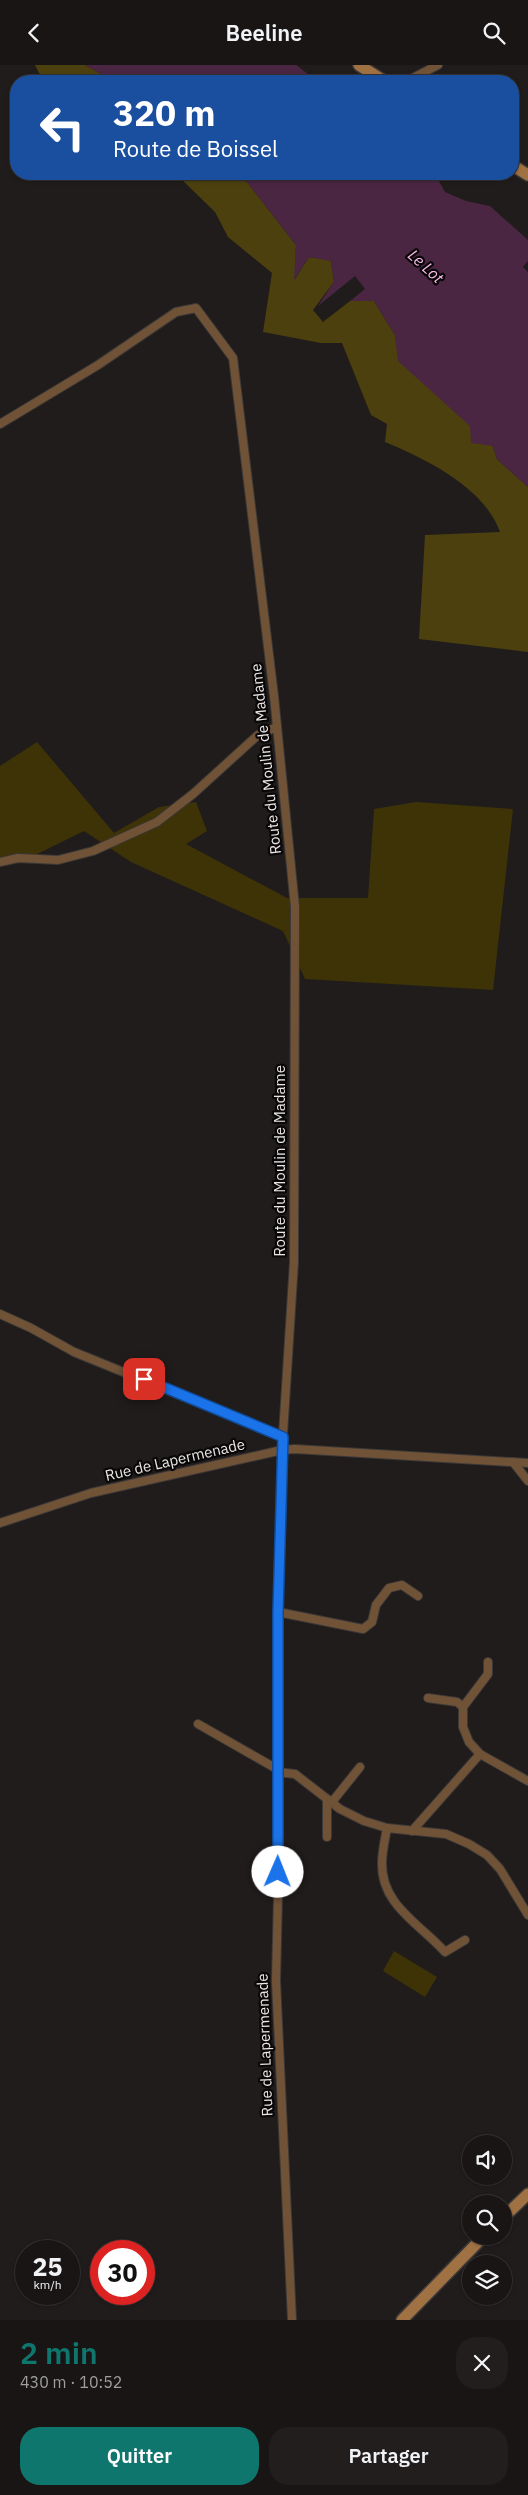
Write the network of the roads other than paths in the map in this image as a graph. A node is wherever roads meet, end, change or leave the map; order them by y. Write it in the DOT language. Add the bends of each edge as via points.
graph roads {
  1 [pos="360,65"];
  2 [pos="438,65"];
  3 [pos="375,75"];
  4 [pos="419,75"];
  5 [pos="0,425"];
  6 [pos="277,727"];
  7 [pos="0,862"];
  8 [pos="0,1314"];
  9 [pos="283,1437"];
  10 [pos="282,1450"];
  11 [pos="513,1462"];
  12 [pos="528,1463"];
  13 [pos="528,1481"];
  14 [pos="0,1523"];
  15 [pos="418,1596"];
  16 [pos="278,1612"];
  17 [pos="488,1662"];
  18 [pos="428,1698"];
  19 [pos="463,1707"];
  20 [pos="198,1724"];
  21 [pos="480,1754"];
  22 [pos="360,1767"];
  23 [pos="277,1770"];
  24 [pos="528,1781"];
  25 [pos="330,1801"];
  26 [pos="387,1828"];
  27 [pos="412,1831"];
  28 [pos="327,1837"];
  29 [pos="528,1915"];
  30 [pos="465,1940"];
  31 [pos="528,2193"];
  32 [pos="512,2209"];
  33 [pos="475,2245"];
  34 [pos="292,2320"];
  35 [pos="402,2320"];
  1 -- 3 [label="street"];
  2 -- 4 [label="street"];
  5 -- 6 [label="street, Route du Moulin de Madame" via="176,312 196,307 234,358"];
  6 -- 7 [label="street" via="258,735 157,822 92,851 58,861 18,858"];
  6 -- 9 [label="street, Route du Moulin de Madame" via="295,907 294,1262"];
  8 -- 9 [label="street" via="74,1352"];
  9 -- 10 [label="street, Route du Moulin de Madame"];
  10 -- 11 [label="street"];
  10 -- 14 [label="street, Rue de Lapermenade" via="91,1493"];
  10 -- 16 [label="street, Rue de Lapermenade"];
  11 -- 12 [label="street"];
  11 -- 13 [label="street"];
  15 -- 16 [label="street" via="402,1585 389,1588 376,1605 372,1622 363,1629"];
  16 -- 23 [label="street, Rue de Lapermenade"];
  17 -- 19 [label="street" via="488,1674"];
  18 -- 19 [label="street" via="457,1702"];
  19 -- 21 [label="street" via="463,1727 469,1742"];
  20 -- 23 [label="street"];
  21 -- 24 [label="street"];
  21 -- 27 [label="street"];
  22 -- 25 [label="street"];
  23 -- 25 [label="street" via="295,1774"];
  23 -- 34 [label="street, Rue de Lapermenade" via="276,1981"];
  25 -- 26 [label="street" via="364,1821"];
  25 -- 28 [label="street"];
  26 -- 27 [label="street"];
  26 -- 30 [label="street" via="382,1863 385,1889 395,1905 445,1952"];
  27 -- 29 [label="street" via="446,1834 487,1855 500,1869"];
  31 -- 32 [label="street"];
  33 -- 35 [label="street"];
}
